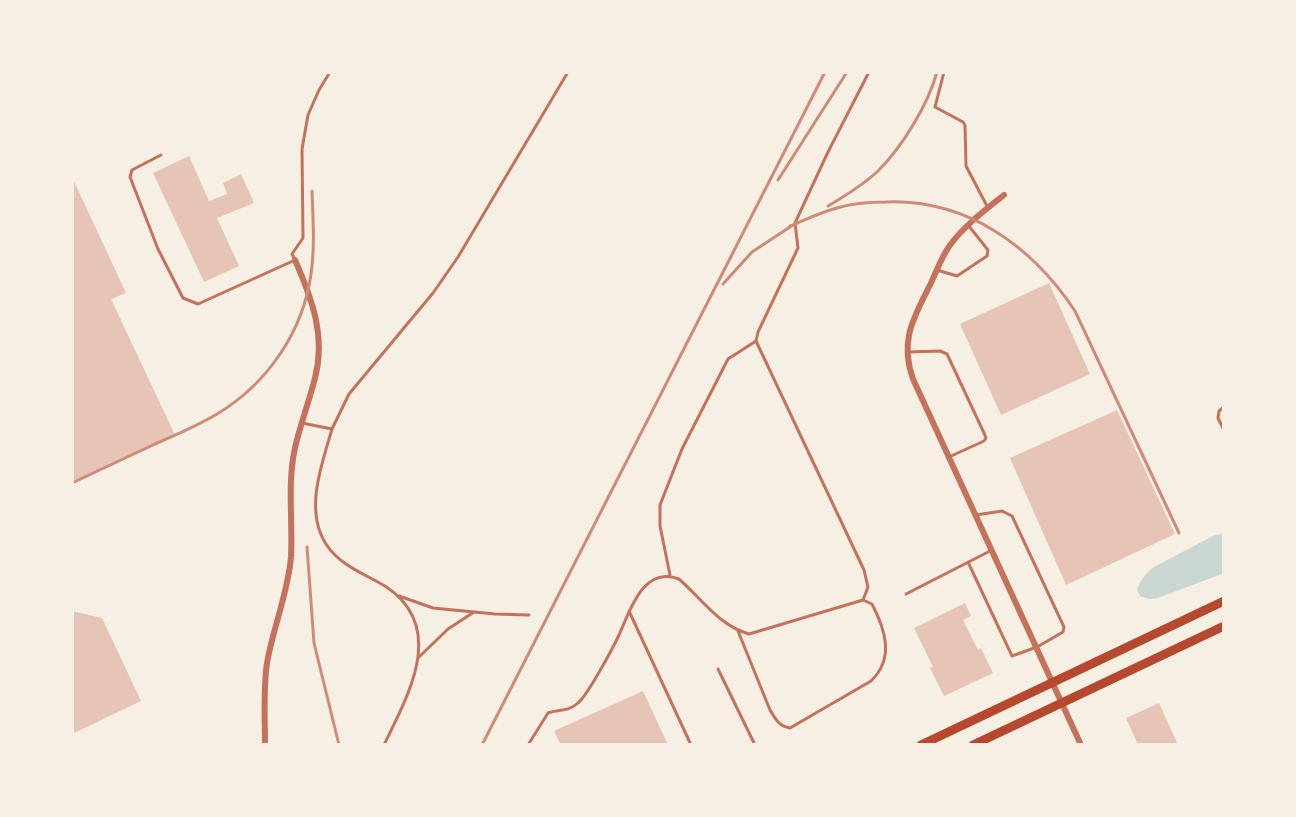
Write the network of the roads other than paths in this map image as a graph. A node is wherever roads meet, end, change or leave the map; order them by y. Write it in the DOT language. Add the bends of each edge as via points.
graph roads {
  1 [pos="330,72"];
  2 [pos="568,72"];
  3 [pos="869,72"];
  4 [pos="944,72"];
  5 [pos="161,155"];
  6 [pos="1004,195"];
  7 [pos="988,208"];
  8 [pos="968,225"];
  9 [pos="295,260"];
  10 [pos="937,270"];
  11 [pos="756,341"];
  12 [pos="907,352"];
  13 [pos="1224,407"];
  14 [pos="302,423"];
  15 [pos="332,429"];
  16 [pos="1224,430"];
  17 [pos="949,457"];
  18 [pos="976,515"];
  19 [pos="992,550"];
  20 [pos="968,562"];
  21 [pos="670,575"];
  22 [pos="906,594"];
  23 [pos="396,595"];
  24 [pos="863,600"];
  25 [pos="1224,601"];
  26 [pos="474,612"];
  27 [pos="629,612"];
  28 [pos="530,615"];
  29 [pos="1224,626"];
  30 [pos="738,631"];
  31 [pos="1037,647"];
  32 [pos="418,658"];
  33 [pos="718,669"];
  34 [pos="1053,683"];
  35 [pos="1062,703"];
  36 [pos="265,745"];
  37 [pos="384,745"];
  38 [pos="528,745"];
  39 [pos="691,745"];
  40 [pos="754,745"];
  41 [pos="921,745"];
  42 [pos="973,745"];
  43 [pos="1081,745"];
  1 -- 9 [label="lane" via="308,115 302,149 303,238 292,255"];
  2 -- 15 [label="lane" via="459,257 349,394"];
  3 -- 11 [label="lane" via="795,224 798,248"];
  4 -- 7 [label="lane" via="935,107 965,125 966,166"];
  5 -- 9 [label="lane" via="132,170 130,177 158,249 183,298 198,304"];
  6 -- 7 [label="street"];
  7 -- 8 [label="street"];
  8 -- 10 [label="street" via="949,246"];
  8 -- 10 [label="lane" via="988,250 987,256 957,276"];
  9 -- 14 [label="street" via="314,305 319,332 316,376"];
  10 -- 12 [label="street" via="914,317"];
  11 -- 21 [label="lane" via="728,359 682,449 660,505"];
  11 -- 24 [label="lane" via="864,570 868,587"];
  12 -- 17 [label="street" via="913,379"];
  12 -- 17 [label="lane" via="947,354 986,438"];
  13 -- 16 [label="lane" via="1218,418"];
  14 -- 15 [label="lane"];
  14 -- 36 [label="street" via="292,473 291,556 267,664"];
  15 -- 23 [label="lane" via="316,495 320,531 335,554"];
  17 -- 18 [label="street"];
  18 -- 19 [label="street"];
  18 -- 31 [label="lane" via="1002,511 1016,522 1064,627 1061,635"];
  19 -- 20 [label="lane"];
  19 -- 31 [label="street"];
  20 -- 22 [label="lane"];
  20 -- 31 [label="lane" via="1012,656"];
  21 -- 27 [label="lane" via="648,584 636,595"];
  21 -- 30 [label="lane" via="692,590 721,622"];
  23 -- 26 [label="lane" via="433,608"];
  23 -- 32 [label="lane" via="416,624"];
  24 -- 30 [label="lane" via="761,632"];
  24 -- 30 [label="lane" via="872,604 887,645 879,674 790,728 777,722 770,710"];
  25 -- 34 [label="main road"];
  26 -- 28 [label="lane"];
  26 -- 32 [label="lane" via="448,629"];
  27 -- 38 [label="lane" via="581,702 567,711 548,713"];
  27 -- 39 [label="lane"];
  29 -- 35 [label="main road"];
  31 -- 34 [label="street"];
  32 -- 37 [label="lane" via="411,688"];
  33 -- 40 [label="lane"];
  34 -- 35 [label="street"];
  34 -- 41 [label="main road"];
  35 -- 42 [label="main road"];
  35 -- 43 [label="street"];
}
